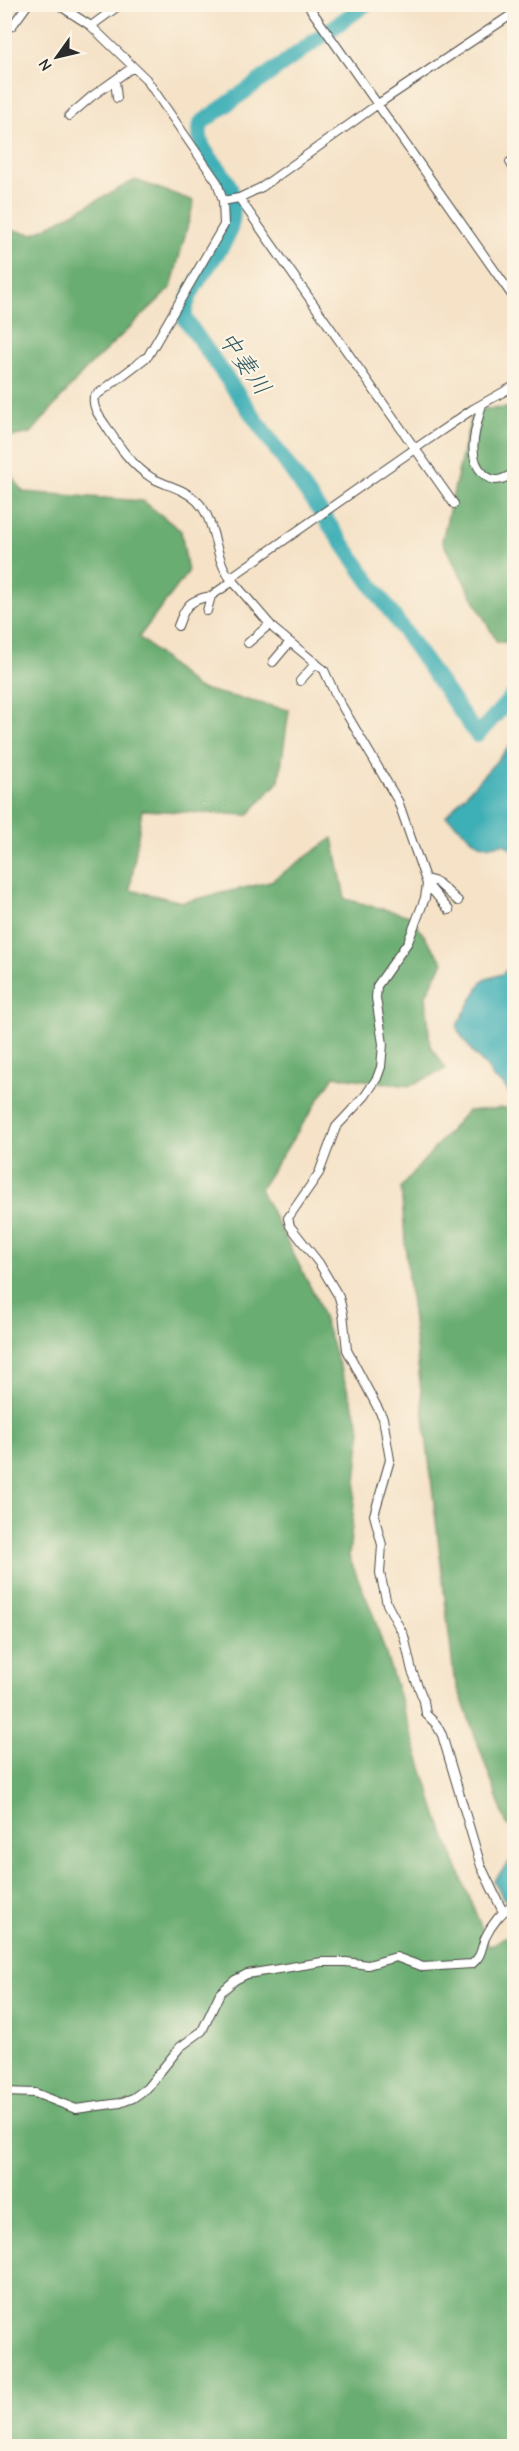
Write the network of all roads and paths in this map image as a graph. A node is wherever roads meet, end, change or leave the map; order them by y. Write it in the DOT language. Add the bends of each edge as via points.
graph roads {
  1 [pos="28,4"];
  2 [pos="57,4"];
  3 [pos="121,4"];
  4 [pos="307,4"];
  5 [pos="514,13"];
  6 [pos="91,26"];
  7 [pos="4,30"];
  8 [pos="133,67"];
  9 [pos="115,80"];
  10 [pos="117,98"];
  11 [pos="378,104"];
  12 [pos="69,116"];
  13 [pos="514,160"];
  14 [pos="514,169"];
  15 [pos="231,199"];
  16 [pos="514,297"];
  17 [pos="514,386"];
  18 [pos="482,404"];
  19 [pos="416,447"];
  20 [pos="514,473"];
  21 [pos="454,504"];
  22 [pos="231,580"];
  23 [pos="211,596"];
  24 [pos="207,610"];
  25 [pos="270,624"];
  26 [pos="178,626"];
  27 [pos="248,643"];
  28 [pos="289,643"];
  29 [pos="273,662"];
  30 [pos="316,663"];
  31 [pos="300,681"];
  32 [pos="426,882"];
  33 [pos="458,900"];
  34 [pos="449,910"];
  35 [pos="514,1904"];
  36 [pos="503,1912"];
  37 [pos="4,2092"];
  1 -- 7 [label="street" via="12,26"];
  2 -- 6 [label="street"];
  3 -- 6 [label="street"];
  4 -- 11 [label="street"];
  5 -- 11 [label="street"];
  6 -- 8 [label="street"];
  8 -- 9 [label="street"];
  8 -- 15 [label="street" via="146,79"];
  9 -- 10 [label="street"];
  9 -- 12 [label="street"];
  11 -- 15 [label="street" via="262,187"];
  11 -- 16 [label="street"];
  13 -- 14 [label="street" via="510,162"];
  15 -- 19 [label="street"];
  15 -- 22 [label="street" via="224,225 150,352 94,397 93,402 119,447 135,464 153,478 190,495 204,509"];
  17 -- 18 [label="street"];
  18 -- 19 [label="street"];
  18 -- 20 [label="street" via="474,436 480,471 499,481"];
  19 -- 21 [label="street"];
  19 -- 22 [label="street"];
  22 -- 23 [label="street"];
  22 -- 25 [label="street"];
  23 -- 24 [label="street"];
  23 -- 26 [label="street" via="189,604"];
  25 -- 27 [label="street"];
  25 -- 28 [label="street"];
  28 -- 29 [label="street"];
  28 -- 30 [label="street"];
  30 -- 31 [label="street"];
  30 -- 32 [label="street" via="327,675 398,801"];
  32 -- 33 [label="street" via="437,882"];
  32 -- 34 [label="street"];
  32 -- 36 [label="street" via="422,908 408,942 377,986 383,1044 377,1078 336,1127 319,1173 288,1218 339,1297 347,1350 383,1418 390,1460 374,1515 382,1545 383,1590 400,1626 426,1714 442,1735 481,1866"];
  35 -- 36 [label="street"];
  36 -- 37 [label="street" via="472,1964 423,1967 396,1957 369,1965 322,1962 247,1974 220,1994 202,2031 180,2047 147,2088 120,2103 76,2109 35,2093"];
}
